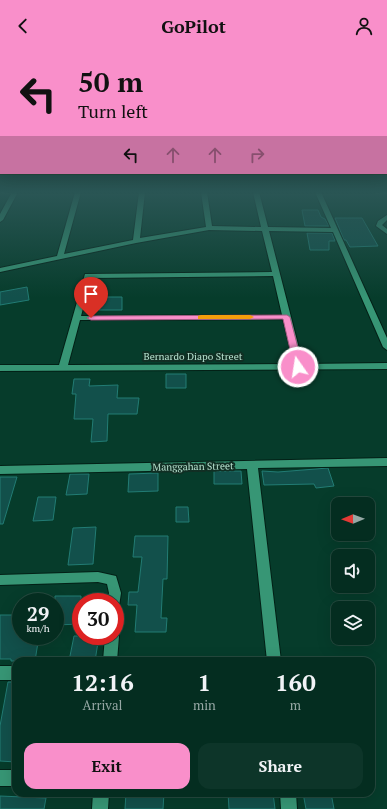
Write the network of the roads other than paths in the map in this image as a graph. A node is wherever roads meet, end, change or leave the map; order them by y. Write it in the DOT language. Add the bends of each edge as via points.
graph roads {
  1 [pos="68,227"];
  2 [pos="138,227"];
  3 [pos="209,228"];
  4 [pos="265,229"];
  5 [pos="335,230"];
  6 [pos="136,241"];
  7 [pos="60,257"];
  8 [pos="0,270"];
  9 [pos="276,274"];
  10 [pos="287,317"];
  11 [pos="76,318"];
  12 [pos="387,347"];
  13 [pos="387,366"];
  14 [pos="298,367"];
  15 [pos="0,368"];
  16 [pos="63,368"];
  17 [pos="387,462"];
  18 [pos="252,464"];
  19 [pos="0,470"];
  20 [pos="0,580"];
  21 [pos="115,593"];
  22 [pos="111,645"];
  23 [pos="110,657"];
  24 [pos="274,657"];
  25 [pos="0,673"];
  26 [pos="12,673"];
  27 [pos="0,778"];
  28 [pos="12,778"];
  29 [pos="101,797"];
  30 [pos="288,797"];
  31 [pos="100,809"];
  32 [pos="289,809"];
  1 -- 7 [label="street"];
  2 -- 6 [label="street"];
  3 -- 4 [label="street"];
  3 -- 6 [label="street"];
  4 -- 5 [label="street"];
  4 -- 9 [label="street"];
  5 -- 12 [label="street"];
  6 -- 7 [label="street"];
  7 -- 8 [label="street"];
  9 -- 10 [label="street"];
  9 -- 11 [label="street" via="88,276"];
  10 -- 11 [label="street"];
  10 -- 14 [label="street"];
  11 -- 16 [label="street"];
  13 -- 14 [label="street, Bernardo Diapo Street"];
  14 -- 16 [label="street, Bernardo Diapo Street"];
  15 -- 16 [label="street, Bernardo Diapo Street"];
  17 -- 18 [label="street, Manggahan Street"];
  18 -- 19 [label="street, Manggahan Street"];
  18 -- 24 [label="street"];
  20 -- 21 [label="street" via="98,577 112,580"];
  22 -- 23 [label="street"];
  25 -- 26 [label="street"];
  27 -- 28 [label="street"];
  29 -- 31 [label="street"];
  30 -- 32 [label="street"];
}
